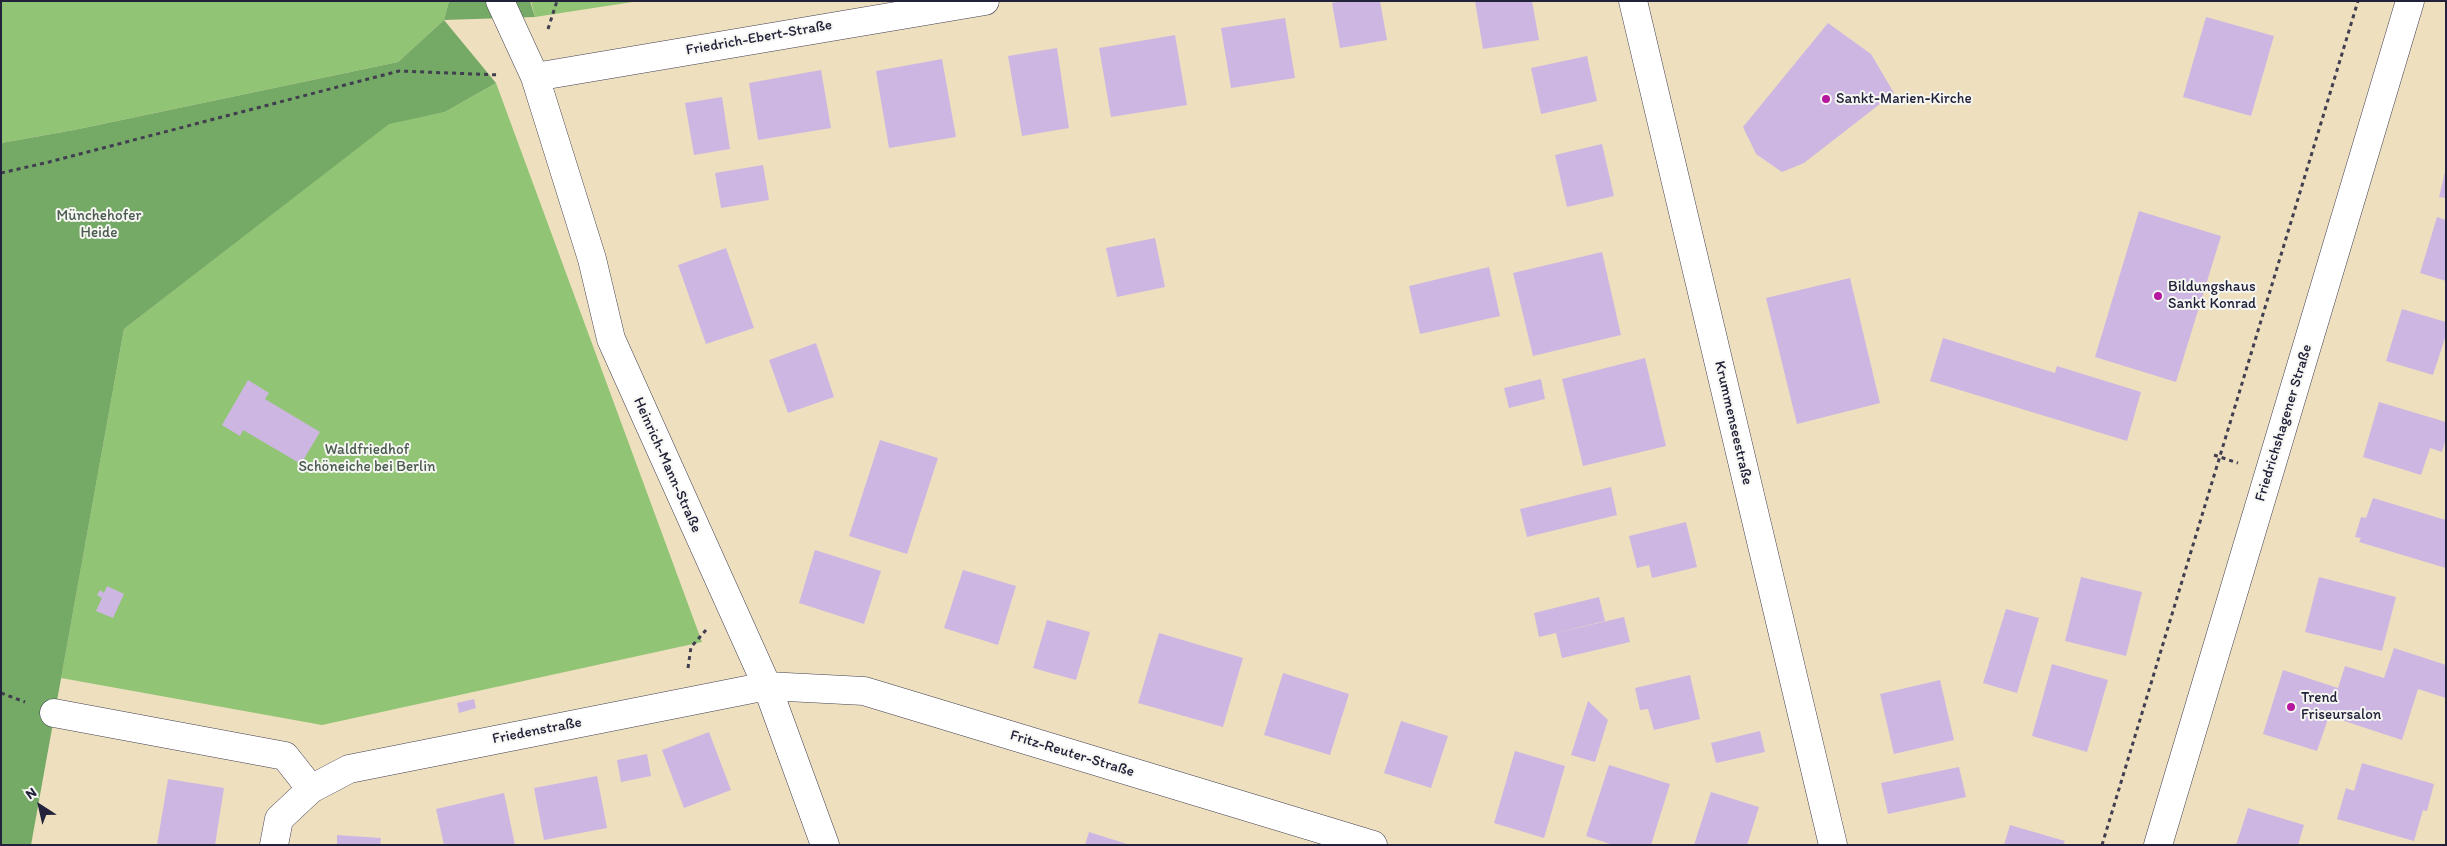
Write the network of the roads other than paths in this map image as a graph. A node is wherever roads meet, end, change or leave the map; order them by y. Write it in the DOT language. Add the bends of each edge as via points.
graph roads {
  1 [pos="500,1"];
  2 [pos="985,1"];
  3 [pos="1633,1"];
  4 [pos="2410,1"];
  5 [pos="534,77"];
  6 [pos="767,686"];
  7 [pos="54,713"];
  8 [pos="311,789"];
  9 [pos="274,845"];
  10 [pos="825,845"];
  11 [pos="1374,845"];
  12 [pos="1833,845"];
  13 [pos="2158,845"];
  1 -- 5 [label="street, Heinrich-Mann-Straße"];
  2 -- 5 [label="street, Friedrich-Ebert-Straße"];
  3 -- 12 [label="street, Krummenseestraße"];
  4 -- 13 [label="street, Friedrichshagener Straße"];
  5 -- 6 [label="street, Heinrich-Mann-Straße" via="592,258 611,339"];
  6 -- 8 [label="street, Friedenstraße" via="350,769"];
  6 -- 10 [label="street, Heinrich-Mann-Straße"];
  6 -- 11 [label="street, Fritz-Reuter-Straße" via="864,691"];
  7 -- 8 [label="street" via="285,756"];
  8 -- 9 [label="street, Friedenstraße" via="279,819"];
}
